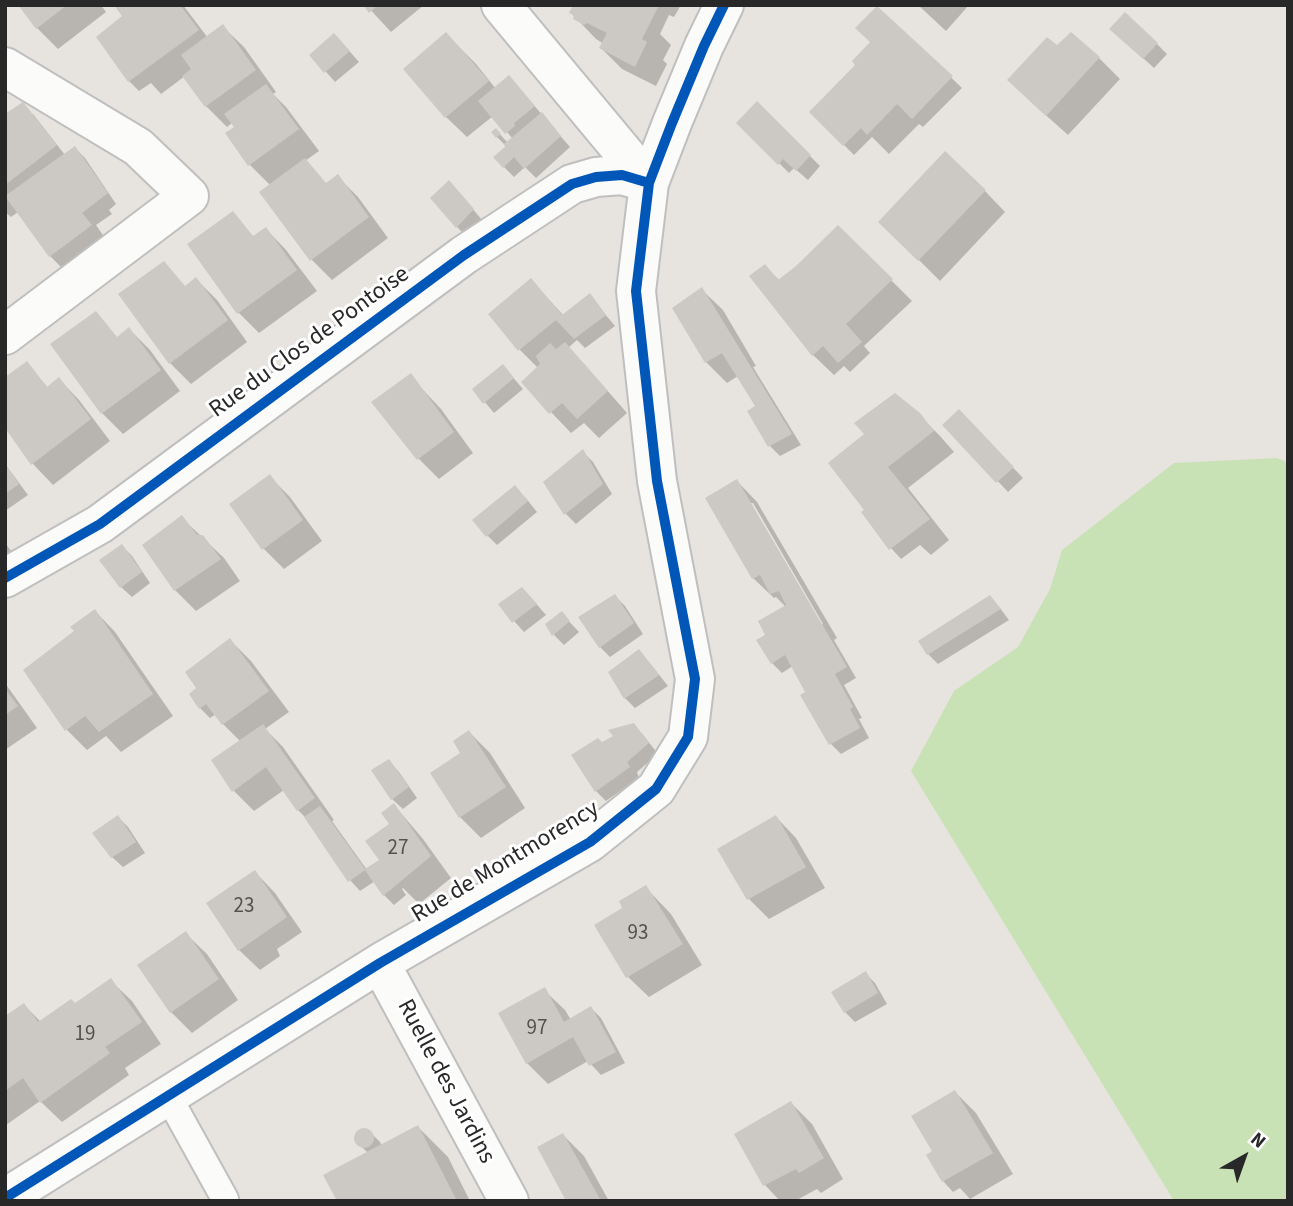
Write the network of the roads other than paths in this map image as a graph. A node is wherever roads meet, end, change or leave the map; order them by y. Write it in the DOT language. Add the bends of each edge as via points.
graph roads {
  1 [pos="501,5"];
  2 [pos="724,5"];
  3 [pos="5,67"];
  4 [pos="649,183"];
  5 [pos="5,335"];
  6 [pos="5,578"];
  7 [pos="380,963"];
  8 [pos="168,1096"];
  9 [pos="5,1198"];
  10 [pos="225,1199"];
  11 [pos="509,1201"];
  1 -- 4 [label="street"];
  2 -- 4 [label="street, Rue de Montmorency"];
  3 -- 5 [label="street" via="138,147 189,196"];
  4 -- 6 [label="street, Rue du Clos de Pontoise" via="622,175 572,184 464,256 100,524"];
  4 -- 7 [label="street, Rue de Montmorency" via="636,291 657,481 695,679 688,737 656,789 590,842"];
  7 -- 8 [label="street, Rue de Montmorency"];
  7 -- 11 [label="street, Ruelle des Jardins"];
  8 -- 9 [label="street, Rue de Montmorency"];
  8 -- 10 [label="lane"];
}
